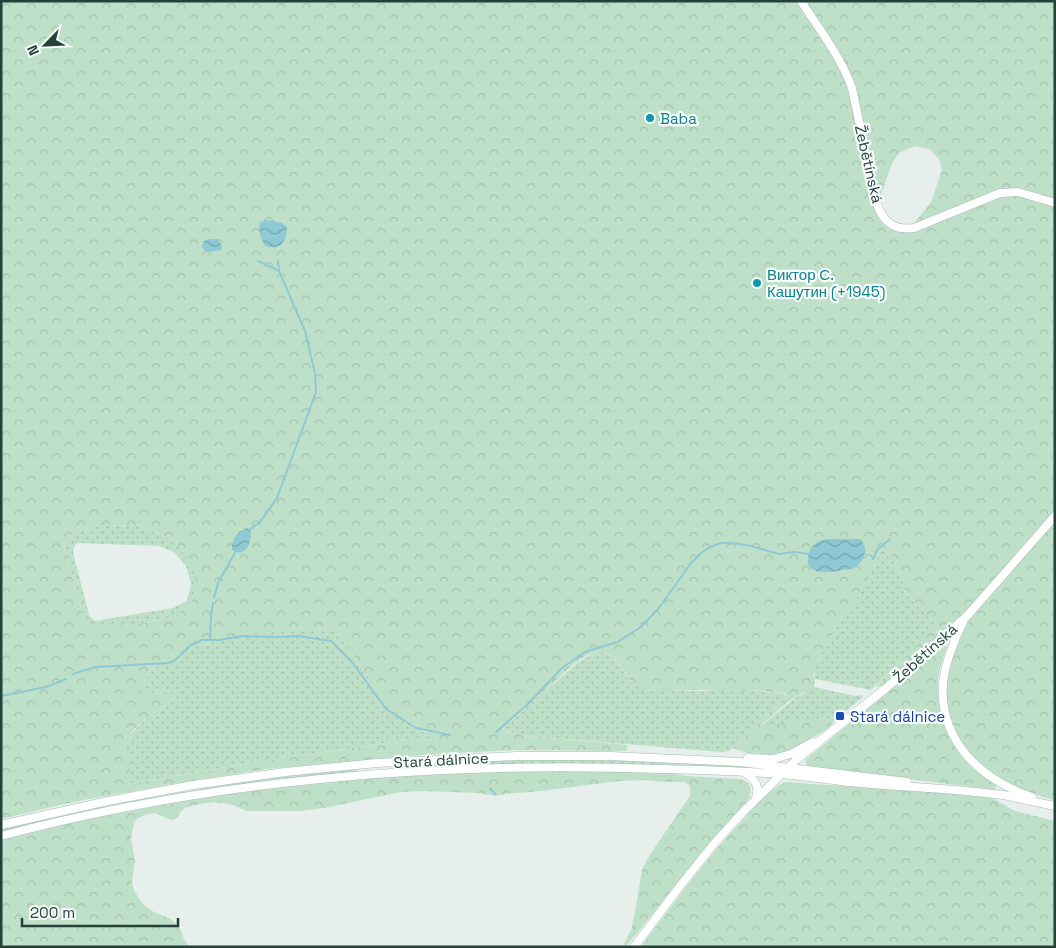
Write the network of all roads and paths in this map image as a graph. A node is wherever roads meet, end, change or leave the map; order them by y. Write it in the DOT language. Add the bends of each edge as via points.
graph roads {
  1 [pos="801,1"];
  2 [pos="1055,202"];
  3 [pos="1055,516"];
  4 [pos="967,616"];
  5 [pos="832,732"];
  6 [pos="692,759"];
  7 [pos="377,763"];
  8 [pos="789,767"];
  9 [pos="741,771"];
  10 [pos="378,774"];
  11 [pos="781,774"];
  12 [pos="943,789"];
  13 [pos="756,799"];
  14 [pos="1055,806"];
  15 [pos="1,825"];
  16 [pos="1,836"];
  17 [pos="634,947"];
  1 -- 2 [label="main road, Žebětínská" via="837,57 852,88 876,201 889,223 898,228 914,228 1000,193 1018,192"];
  3 -- 4 [label="main road, Žebětínská"];
  4 -- 5 [label="main road, Žebětínská"];
  4 -- 14 [label="main road" via="943,684 946,714 957,742 983,772 1019,793"];
  5 -- 6 [label="main road" via="791,754 773,759"];
  5 -- 8 [label="main road, Žebětínská"];
  6 -- 7 [label="main road, Stará dálnice" via="536,756"];
  6 -- 8 [label="main road, Stará dálnice"];
  7 -- 10 [label="main road"];
  7 -- 15 [label="main road, Stará dálnice" via="193,785"];
  8 -- 11 [label="main road, Žebětínská"];
  8 -- 12 [label="main road, Stará dálnice" via="898,780"];
  9 -- 10 [label="main road, Stará dálnice" via="516,767"];
  9 -- 11 [label="main road, Stará dálnice"];
  9 -- 13 [label="main road" via="757,784"];
  10 -- 16 [label="main road, Stará dálnice" via="196,795"];
  11 -- 12 [label="main road, Stará dálnice"];
  11 -- 13 [label="main road, Žebětínská"];
  12 -- 14 [label="main road, Stará dálnice"];
  13 -- 17 [label="main road, Žebětínská" via="713,845"];
}
